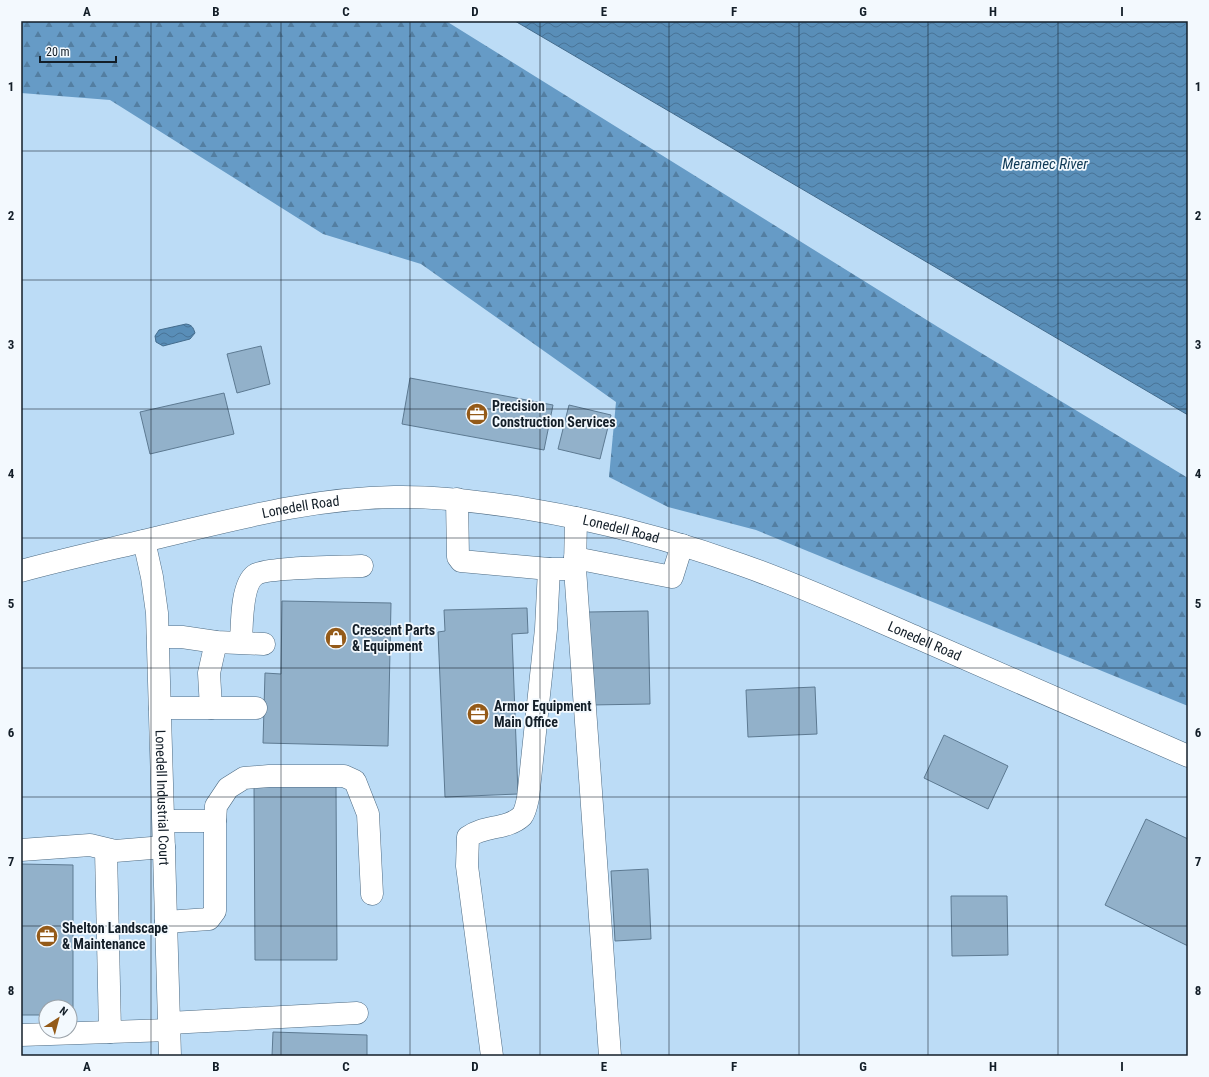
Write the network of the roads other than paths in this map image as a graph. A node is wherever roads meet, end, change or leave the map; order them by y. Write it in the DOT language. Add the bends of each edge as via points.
graph roads {
  1 [pos="457,500"];
  2 [pos="576,518"];
  3 [pos="144,541"];
  4 [pos="682,545"];
  5 [pos="575,563"];
  6 [pos="362,566"];
  7 [pos="549,569"];
  8 [pos="21,571"];
  9 [pos="158,637"];
  10 [pos="216,642"];
  11 [pos="241,642"];
  12 [pos="264,644"];
  13 [pos="160,708"];
  14 [pos="211,708"];
  15 [pos="256,708"];
  16 [pos="1188,756"];
  17 [pos="164,821"];
  18 [pos="215,821"];
  19 [pos="164,848"];
  20 [pos="21,850"];
  21 [pos="106,850"];
  22 [pos="372,894"];
  23 [pos="166,922"];
  24 [pos="357,1013"];
  25 [pos="169,1027"];
  26 [pos="110,1032"];
  27 [pos="21,1035"];
  28 [pos="170,1056"];
  29 [pos="492,1056"];
  30 [pos="610,1056"];
  1 -- 2 [label="street, Lonedell Road"];
  1 -- 3 [label="street, Lonedell Road" via="397,497 333,501 277,510"];
  1 -- 7 [label="street" via="458,557 461,561"];
  2 -- 4 [label="street, Lonedell Road"];
  2 -- 5 [label="street"];
  3 -- 8 [label="street, Lonedell Road"];
  3 -- 9 [label="street, Lonedell Industrial Court" via="153,582"];
  4 -- 5 [label="street" via="672,577"];
  4 -- 16 [label="street, Lonedell Road" via="746,566 840,604"];
  5 -- 7 [label="street"];
  5 -- 30 [label="street"];
  6 -- 11 [label="street" via="271,570 256,575 248,585 243,603"];
  7 -- 29 [label="street" via="546,629 528,798 523,815 510,824 474,832 468,837 467,866"];
  9 -- 10 [label="street" via="182,637"];
  9 -- 13 [label="street, Lonedell Industrial Court"];
  10 -- 11 [label="street"];
  10 -- 14 [label="street" via="209,673"];
  11 -- 12 [label="street"];
  13 -- 14 [label="street"];
  13 -- 17 [label="street, Lonedell Industrial Court"];
  14 -- 15 [label="street"];
  17 -- 18 [label="street"];
  17 -- 19 [label="street, Lonedell Industrial Court"];
  18 -- 22 [label="street" via="216,806 228,788 244,778 344,776 356,781 368,814"];
  18 -- 23 [label="street" via="215,911 208,919"];
  19 -- 21 [label="street"];
  19 -- 23 [label="street, Lonedell Industrial Court"];
  20 -- 21 [label="street" via="90,845"];
  21 -- 26 [label="street"];
  23 -- 25 [label="street, Lonedell Industrial Court"];
  24 -- 25 [label="street"];
  25 -- 26 [label="street"];
  25 -- 28 [label="street, Lonedell Industrial Court"];
  26 -- 27 [label="street"];
}
